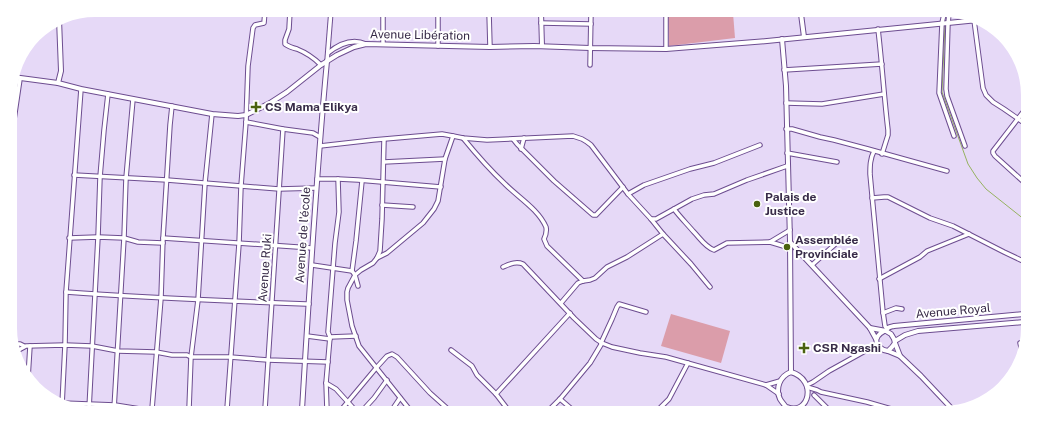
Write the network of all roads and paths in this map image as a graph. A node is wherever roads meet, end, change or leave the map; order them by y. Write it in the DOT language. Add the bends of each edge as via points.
graph roads {
  1 [pos="264,17"];
  2 [pos="290,17"];
  3 [pos="331,17"];
  4 [pos="383,17"];
  5 [pos="438,17"];
  6 [pos="489,17"];
  7 [pos="541,17"];
  8 [pos="591,17"];
  9 [pos="666,17"];
  10 [pos="801,17"];
  11 [pos="944,17"];
  12 [pos="948,18"];
  13 [pos="967,21"];
  14 [pos="541,22"];
  15 [pos="945,23"];
  16 [pos="591,24"];
  17 [pos="976,24"];
  18 [pos="59,25"];
  19 [pos="878,29"];
  20 [pos="804,37"];
  21 [pos="782,39"];
  22 [pos="366,44"];
  23 [pos="383,44"];
  24 [pos="438,46"];
  25 [pos="542,46"];
  26 [pos="490,47"];
  27 [pos="590,48"];
  28 [pos="666,49"];
  29 [pos="328,53"];
  30 [pos="327,61"];
  31 [pos="882,64"];
  32 [pos="321,65"];
  33 [pos="590,65"];
  34 [pos="784,70"];
  35 [pos="20,79"];
  36 [pos="58,84"];
  37 [pos="81,89"];
  38 [pos="108,94"];
  39 [pos="884,94"];
  40 [pos="17,99"];
  41 [pos="133,99"];
  42 [pos="786,103"];
  43 [pos="172,106"];
  44 [pos="212,114"];
  45 [pos="246,115"];
  46 [pos="1021,115"];
  47 [pos="1018,119"];
  48 [pos="1021,121"];
  49 [pos="246,122"];
  50 [pos="283,129"];
  51 [pos="786,129"];
  52 [pos="320,130"];
  53 [pos="313,133"];
  54 [pos="453,136"];
  55 [pos="954,136"];
  56 [pos="320,138"];
  57 [pos="463,138"];
  58 [pos="524,138"];
  59 [pos="513,139"];
  60 [pos="384,140"];
  61 [pos="760,145"];
  62 [pos="320,146"];
  63 [pos="965,146"];
  64 [pos="521,149"];
  65 [pos="874,151"];
  66 [pos="787,153"];
  67 [pos="882,154"];
  68 [pos="446,159"];
  69 [pos="384,162"];
  70 [pos="837,162"];
  71 [pos="787,166"];
  72 [pos="947,170"];
  73 [pos="74,175"];
  74 [pos="100,177"];
  75 [pos="126,178"];
  76 [pos="317,179"];
  77 [pos="338,179"];
  78 [pos="1021,179"];
  79 [pos="167,180"];
  80 [pos="362,181"];
  81 [pos="205,183"];
  82 [pos="383,183"];
  83 [pos="241,186"];
  84 [pos="440,187"];
  85 [pos="623,187"];
  86 [pos="279,188"];
  87 [pos="316,188"];
  88 [pos="628,194"];
  89 [pos="872,198"];
  90 [pos="382,205"];
  91 [pos="413,208"];
  92 [pos="674,209"];
  93 [pos="653,220"];
  94 [pos="790,230"];
  95 [pos="663,234"];
  96 [pos="969,234"];
  97 [pos="98,237"];
  98 [pos="69,238"];
  99 [pos="124,238"];
  100 [pos="841,239"];
  101 [pos="163,241"];
  102 [pos="790,241"];
  103 [pos="201,242"];
  104 [pos="770,242"];
  105 [pos="239,244"];
  106 [pos="276,246"];
  107 [pos="312,248"];
  108 [pos="790,248"];
  109 [pos="377,258"];
  110 [pos="1021,260"];
  111 [pos="312,265"];
  112 [pos="812,265"];
  113 [pos="503,267"];
  114 [pos="333,268"];
  115 [pos="352,271"];
  116 [pos="355,276"];
  117 [pos="880,279"];
  118 [pos="583,281"];
  119 [pos="358,286"];
  120 [pos="710,287"];
  121 [pos="66,292"];
  122 [pos="95,294"];
  123 [pos="120,296"];
  124 [pos="160,298"];
  125 [pos="198,300"];
  126 [pos="235,301"];
  127 [pos="272,302"];
  128 [pos="561,303"];
  129 [pos="309,304"];
  130 [pos="902,309"];
  131 [pos="646,312"];
  132 [pos="570,313"];
  133 [pos="883,313"];
  134 [pos="1021,314"];
  135 [pos="1021,322"];
  136 [pos="870,328"];
  137 [pos="886,330"];
  138 [pos="307,336"];
  139 [pos="356,336"];
  140 [pos="330,338"];
  141 [pos="876,340"];
  142 [pos="895,342"];
  143 [pos="601,343"];
  144 [pos="18,344"];
  145 [pos="65,345"];
  146 [pos="24,346"];
  147 [pos="30,346"];
  148 [pos="92,346"];
  149 [pos="881,348"];
  150 [pos="20,349"];
  151 [pos="451,350"];
  152 [pos="871,350"];
  153 [pos="118,351"];
  154 [pos="888,351"];
  155 [pos="156,352"];
  156 [pos="900,356"];
  157 [pos="191,357"];
  158 [pos="230,357"];
  159 [pos="268,360"];
  160 [pos="305,361"];
  161 [pos="328,362"];
  162 [pos="688,363"];
  163 [pos="377,367"];
  164 [pos="29,369"];
  165 [pos="791,372"];
  166 [pos="387,380"];
  167 [pos="780,381"];
  168 [pos="326,383"];
  169 [pos="766,385"];
  170 [pos="807,386"];
  171 [pos="821,392"];
  172 [pos="496,394"];
  173 [pos="778,394"];
  174 [pos="807,395"];
  175 [pos="814,395"];
  176 [pos="400,398"];
  177 [pos="62,399"];
  178 [pos="560,399"];
  179 [pos="348,402"];
  180 [pos="89,406"];
  181 [pos="114,406"];
  182 [pos="152,406"];
  183 [pos="189,406"];
  184 [pos="227,406"];
  185 [pos="265,406"];
  186 [pos="302,406"];
  187 [pos="327,406"];
  188 [pos="344,406"];
  189 [pos="352,406"];
  190 [pos="367,406"];
  191 [pos="395,406"];
  192 [pos="407,406"];
  193 [pos="445,406"];
  194 [pos="505,406"];
  195 [pos="553,406"];
  196 [pos="568,406"];
  197 [pos="662,406"];
  198 [pos="786,406"];
  199 [pos="802,406"];
  200 [pos="825,406"];
  201 [pos="881,406"];
  202 [pos="949,406"];
  1 -- 45 [label="street" via="264,23 253,28"];
  2 -- 32 [label="street" via="285,44 312,56"];
  3 -- 29 [label="street"];
  4 -- 23 [label="street"];
  5 -- 24 [label="street"];
  6 -- 26 [label="street"];
  7 -- 14 [label="street"];
  8 -- 16 [label="street"];
  9 -- 28 [label="street"];
  10 -- 20 [label="street"];
  11 -- 15 [label="street"];
  12 -- 15 [label="street"];
  13 -- 15 [label="street"];
  14 -- 16 [label="street"];
  14 -- 25 [label="street"];
  15 -- 19 [label="street"];
  15 -- 55 [label="street" via="939,93"];
  15 -- 63 [label="street" via="947,96"];
  16 -- 27 [label="street"];
  17 -- 47 [label="street" via="983,88 986,95"];
  18 -- 36 [label="street" via="61,71"];
  19 -- 20 [label="street"];
  19 -- 31 [label="street"];
  20 -- 21 [label="street, Avenue Libération"];
  21 -- 28 [label="street, Avenue Libération"];
  21 -- 34 [label="street"];
  22 -- 23 [label="street, Avenue Libération"];
  22 -- 29 [label="street" via="358,41 347,42"];
  22 -- 30 [label="street, Avenue Libération"];
  23 -- 24 [label="street, Avenue Libération"];
  24 -- 26 [label="street, Avenue Libération"];
  25 -- 26 [label="street, Avenue Libération"];
  25 -- 27 [label="street, Avenue Libération"];
  27 -- 28 [label="street, Avenue Libération"];
  27 -- 33 [label="street"];
  29 -- 30 [label="street"];
  30 -- 32 [label="street, Avenue Libération"];
  30 -- 52 [label="street, Avenue de l'école"];
  31 -- 34 [label="street"];
  31 -- 39 [label="street"];
  32 -- 45 [label="street, Avenue Libération" via="287,92"];
  34 -- 42 [label="street"];
  35 -- 36 [label="street, Avenue Libération"];
  35 -- 40 [label="street"];
  36 -- 37 [label="street, Avenue Libération"];
  37 -- 38 [label="street, Avenue Libération"];
  37 -- 73 [label="street"];
  38 -- 41 [label="street, Avenue Libération"];
  38 -- 74 [label="street"];
  39 -- 42 [label="street" via="822,104"];
  39 -- 67 [label="street" via="888,135"];
  41 -- 43 [label="street, Avenue Libération"];
  41 -- 75 [label="street"];
  42 -- 51 [label="street"];
  43 -- 44 [label="street, Avenue Libération"];
  43 -- 79 [label="street"];
  44 -- 45 [label="street, Avenue Libération"];
  44 -- 81 [label="street"];
  45 -- 49 [label="street"];
  46 -- 47 [label="street"];
  47 -- 48 [label="street"];
  47 -- 78 [label="street" via="993,153"];
  49 -- 50 [label="street"];
  49 -- 83 [label="street"];
  50 -- 53 [label="street"];
  50 -- 86 [label="street, Avenue Ruki"];
  51 -- 65 [label="street"];
  51 -- 66 [label="street"];
  52 -- 53 [label="street"];
  52 -- 56 [label="street, Avenue de l'école"];
  53 -- 56 [label="street"];
  54 -- 57 [label="street"];
  54 -- 60 [label="street" via="442,134"];
  54 -- 68 [label="street"];
  56 -- 62 [label="street, Avenue de l'école"];
  57 -- 59 [label="street"];
  57 -- 118 [label="street" via="483,162 540,217 546,229 544,239 547,246"];
  58 -- 59 [label="street"];
  58 -- 64 [label="street"];
  58 -- 85 [label="street" via="573,136 582,139 591,145"];
  59 -- 64 [label="street"];
  60 -- 62 [label="street"];
  60 -- 69 [label="street"];
  61 -- 88 [label="street" via="726,159 644,185"];
  62 -- 76 [label="street, Avenue de l'école"];
  64 -- 85 [label="street" via="593,215 596,215"];
  65 -- 67 [label="street"];
  65 -- 89 [label="street" via="870,166"];
  66 -- 70 [label="street"];
  66 -- 71 [label="street"];
  67 -- 72 [label="street"];
  68 -- 69 [label="street"];
  68 -- 84 [label="street"];
  69 -- 82 [label="street"];
  71 -- 92 [label="street" via="714,194 692,199"];
  71 -- 94 [label="street"];
  73 -- 74 [label="street"];
  73 -- 98 [label="street"];
  74 -- 75 [label="street"];
  74 -- 97 [label="street"];
  75 -- 79 [label="street"];
  75 -- 99 [label="street"];
  76 -- 77 [label="street"];
  76 -- 87 [label="street, Avenue de l'école"];
  77 -- 80 [label="street"];
  77 -- 114 [label="street" via="339,212"];
  79 -- 81 [label="street"];
  79 -- 101 [label="street"];
  80 -- 82 [label="street"];
  80 -- 115 [label="street"];
  81 -- 83 [label="street"];
  81 -- 103 [label="street"];
  82 -- 84 [label="street"];
  82 -- 90 [label="street"];
  83 -- 86 [label="street"];
  83 -- 105 [label="street"];
  84 -- 109 [label="street" via="438,201 423,223 387,253"];
  85 -- 88 [label="street"];
  86 -- 87 [label="street"];
  86 -- 106 [label="street, Avenue Ruki"];
  87 -- 107 [label="street, Avenue de l'école"];
  88 -- 93 [label="street"];
  89 -- 96 [label="street" via="888,197"];
  89 -- 117 [label="street"];
  90 -- 91 [label="street"];
  90 -- 109 [label="street" via="380,251"];
  92 -- 93 [label="street"];
  92 -- 104 [label="street" via="711,249 727,243"];
  93 -- 95 [label="street"];
  94 -- 102 [label="street"];
  94 -- 104 [label="street"];
  95 -- 118 [label="street" via="627,258 607,266 595,278"];
  95 -- 120 [label="street"];
  96 -- 110 [label="street"];
  96 -- 117 [label="street" via="927,251"];
  97 -- 98 [label="street"];
  97 -- 99 [label="street"];
  97 -- 122 [label="street"];
  98 -- 121 [label="street"];
  99 -- 101 [label="street" via="138,242"];
  99 -- 123 [label="street"];
  100 -- 112 [label="street"];
  101 -- 103 [label="street"];
  101 -- 124 [label="street"];
  102 -- 108 [label="street"];
  102 -- 112 [label="street"];
  103 -- 105 [label="street"];
  103 -- 125 [label="street"];
  104 -- 108 [label="street"];
  105 -- 106 [label="street"];
  105 -- 126 [label="street"];
  106 -- 107 [label="street"];
  106 -- 127 [label="street, Avenue Ruki"];
  107 -- 111 [label="street, Avenue de l'école"];
  108 -- 165 [label="street"];
  109 -- 116 [label="street"];
  111 -- 114 [label="street"];
  111 -- 129 [label="street, Avenue de l'école"];
  112 -- 136 [label="street"];
  113 -- 128 [label="street" via="516,262 523,264"];
  114 -- 115 [label="street"];
  114 -- 140 [label="street" via="328,332"];
  115 -- 116 [label="street"];
  116 -- 119 [label="street"];
  116 -- 139 [label="street" via="347,292 347,300"];
  117 -- 133 [label="street"];
  118 -- 128 [label="street" via="575,285"];
  121 -- 122 [label="street"];
  121 -- 145 [label="street"];
  122 -- 123 [label="street"];
  122 -- 148 [label="street"];
  123 -- 124 [label="street"];
  123 -- 153 [label="street"];
  124 -- 125 [label="street"];
  124 -- 155 [label="street"];
  125 -- 126 [label="street"];
  125 -- 157 [label="street"];
  126 -- 127 [label="street"];
  126 -- 158 [label="street"];
  127 -- 129 [label="street"];
  127 -- 159 [label="street, Avenue Ruki"];
  128 -- 132 [label="street"];
  129 -- 138 [label="street, Avenue de l'école"];
  130 -- 133 [label="street" via="896,308"];
  131 -- 143 [label="street" via="618,304"];
  132 -- 143 [label="street"];
  132 -- 172 [label="street"];
  133 -- 137 [label="street"];
  134 -- 137 [label="street, Avenue Royal" via="894,326"];
  135 -- 142 [label="street, Avenue Royal" via="918,331 905,335"];
  136 -- 137 [label="street"];
  136 -- 141 [label="street"];
  137 -- 141 [label="street" via="880,333"];
  137 -- 142 [label="street"];
  138 -- 140 [label="street"];
  138 -- 160 [label="street, Avenue de l'école"];
  139 -- 140 [label="street"];
  139 -- 163 [label="street" via="359,346"];
  140 -- 161 [label="street"];
  141 -- 149 [label="street"];
  141 -- 152 [label="street"];
  142 -- 154 [label="street"];
  142 -- 156 [label="street"];
  143 -- 162 [label="street"];
  143 -- 178 [label="street" via="590,363"];
  144 -- 146 [label="street"];
  145 -- 147 [label="street"];
  145 -- 148 [label="street"];
  145 -- 177 [label="street"];
  146 -- 147 [label="street"];
  146 -- 150 [label="street"];
  147 -- 164 [label="street"];
  148 -- 153 [label="street"];
  148 -- 180 [label="street"];
  149 -- 152 [label="street"];
  149 -- 154 [label="street"];
  151 -- 172 [label="street" via="472,366 477,375"];
  152 -- 170 [label="street" via="829,371"];
  153 -- 155 [label="street"];
  153 -- 181 [label="street"];
  154 -- 156 [label="street"];
  155 -- 157 [label="street"];
  155 -- 182 [label="street"];
  156 -- 202 [label="street"];
  157 -- 158 [label="street"];
  157 -- 183 [label="street"];
  158 -- 159 [label="street"];
  158 -- 184 [label="street"];
  159 -- 160 [label="street"];
  159 -- 185 [label="street, Avenue Ruki"];
  160 -- 161 [label="street"];
  160 -- 186 [label="street, Avenue de l'école"];
  161 -- 168 [label="street"];
  162 -- 169 [label="street"];
  162 -- 197 [label="street" via="669,399"];
  163 -- 166 [label="street"];
  163 -- 179 [label="street"];
  163 -- 193 [label="street" via="387,356 394,355"];
  165 -- 167 [label="street"];
  165 -- 170 [label="street" via="800,376"];
  166 -- 176 [label="street"];
  166 -- 190 [label="street"];
  167 -- 169 [label="street"];
  167 -- 173 [label="street"];
  168 -- 179 [label="street"];
  168 -- 187 [label="street"];
  169 -- 173 [label="street"];
  170 -- 171 [label="street"];
  170 -- 174 [label="street"];
  171 -- 175 [label="street"];
  171 -- 201 [label="street"];
  172 -- 194 [label="street"];
  173 -- 198 [label="street"];
  174 -- 175 [label="street"];
  174 -- 199 [label="street"];
  175 -- 200 [label="street"];
  176 -- 191 [label="street"];
  176 -- 192 [label="street"];
  178 -- 195 [label="street"];
  178 -- 196 [label="street"];
  179 -- 188 [label="street"];
  179 -- 189 [label="street"];
}
